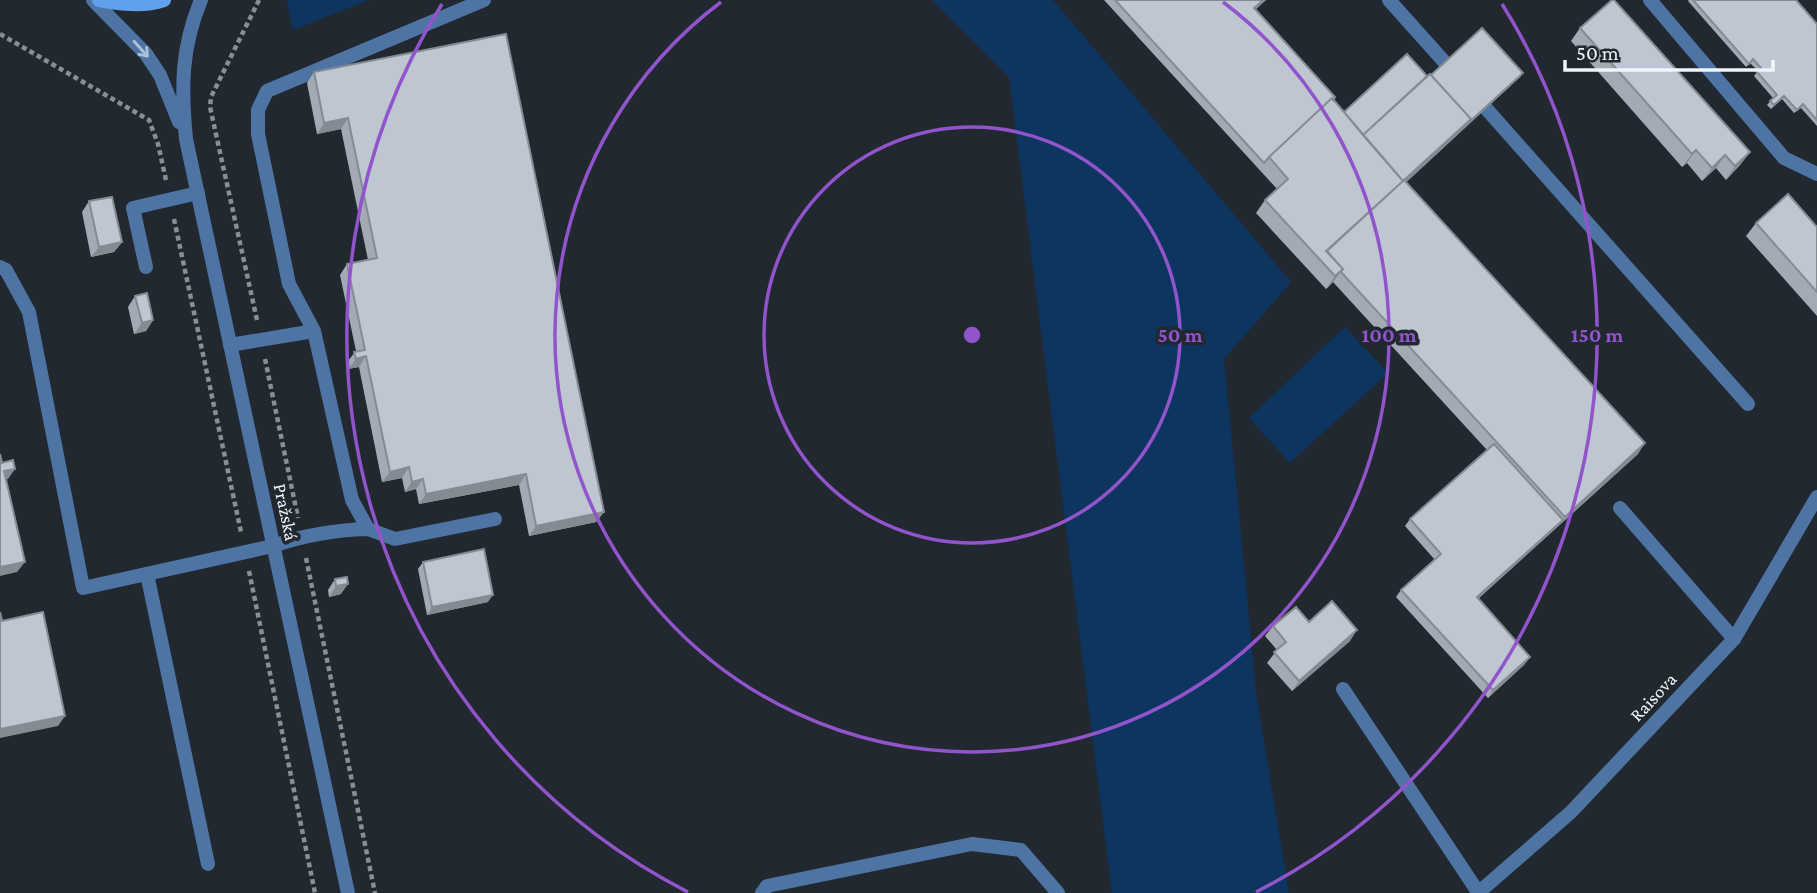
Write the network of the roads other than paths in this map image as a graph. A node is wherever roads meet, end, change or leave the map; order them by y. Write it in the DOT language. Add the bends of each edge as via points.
graph roads {
  1 [pos="93,0"];
  2 [pos="99,0"];
  3 [pos="164,0"];
  4 [pos="201,0"];
  5 [pos="484,0"];
  6 [pos="1389,0"];
  7 [pos="1650,0"];
  8 [pos="187,139"];
  9 [pos="1817,174"];
  10 [pos="198,193"];
  11 [pos="0,267"];
  12 [pos="146,267"];
  13 [pos="314,331"];
  14 [pos="230,345"];
  15 [pos="1748,404"];
  16 [pos="1817,497"];
  17 [pos="1620,508"];
  18 [pos="495,519"];
  19 [pos="368,529"];
  20 [pos="273,546"];
  21 [pos="147,574"];
  22 [pos="1734,639"];
  23 [pos="1343,689"];
  24 [pos="208,864"];
  25 [pos="348,893"];
  26 [pos="762,893"];
  27 [pos="1058,893"];
  28 [pos="1478,893"];
  1 -- 8 [label="street, one-way" via="146,54"];
  2 -- 3 [label="main road" via="123,5"];
  4 -- 8 [label="street" via="182,71"];
  5 -- 13 [label="street" via="267,91 258,110 258,134 289,284"];
  6 -- 15 [label="street"];
  7 -- 9 [label="street" via="1784,158"];
  8 -- 10 [label="street, Pražská"];
  10 -- 12 [label="street" via="133,208"];
  10 -- 14 [label="street, Pražská"];
  11 -- 21 [label="street" via="29,312 83,588"];
  13 -- 14 [label="street"];
  13 -- 19 [label="street" via="352,500"];
  14 -- 20 [label="street, Pražská"];
  16 -- 22 [label="street, Raisova"];
  17 -- 22 [label="street"];
  18 -- 19 [label="street" via="394,539"];
  19 -- 20 [label="street" via="302,536"];
  20 -- 21 [label="street"];
  20 -- 25 [label="street, Pražská"];
  21 -- 24 [label="street"];
  22 -- 28 [label="street, Raisova" via="1571,812"];
  23 -- 28 [label="street"];
  26 -- 27 [label="street" via="766,886 972,844 1021,850"];
}
